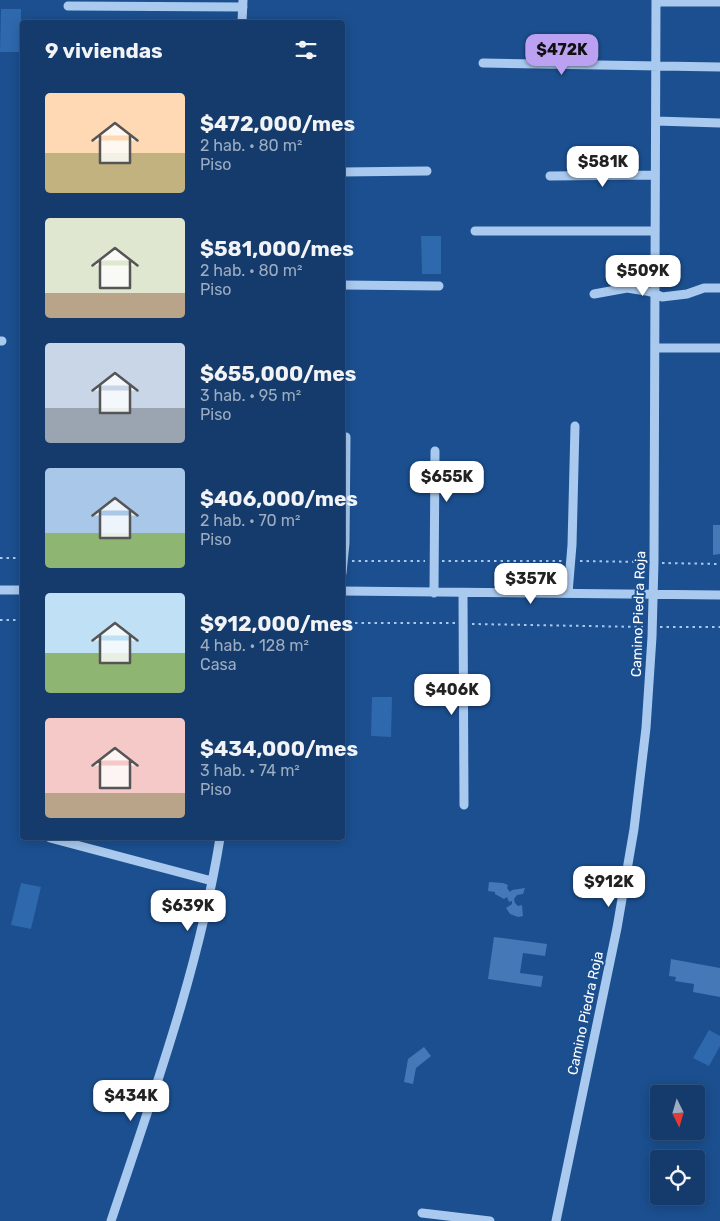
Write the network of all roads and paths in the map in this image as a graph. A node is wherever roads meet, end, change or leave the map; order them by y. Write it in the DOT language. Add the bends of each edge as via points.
graph roads {
  1 [pos="656,1"];
  2 [pos="720,2"];
  3 [pos="243,4"];
  4 [pos="68,6"];
  5 [pos="242,20"];
  6 [pos="483,63"];
  7 [pos="656,66"];
  8 [pos="720,67"];
  9 [pos="656,121"];
  10 [pos="720,123"];
  11 [pos="427,171"];
  12 [pos="345,172"];
  13 [pos="550,176"];
  14 [pos="655,176"];
  15 [pos="475,231"];
  16 [pos="655,231"];
  17 [pos="345,285"];
  18 [pos="440,286"];
  19 [pos="720,288"];
  20 [pos="654,293"];
  21 [pos="594,294"];
  22 [pos="655,348"];
  23 [pos="720,348"];
  24 [pos="574,426"];
  25 [pos="346,437"];
  26 [pos="435,451"];
  27 [pos="345,543"];
  28 [pos="0,558"];
  29 [pos="20,558"];
  30 [pos="345,561"];
  31 [pos="434,561"];
  32 [pos="570,561"];
  33 [pos="654,562"];
  34 [pos="720,564"];
  35 [pos="0,590"];
  36 [pos="20,590"];
  37 [pos="345,591"];
  38 [pos="434,593"];
  39 [pos="463,593"];
  40 [pos="568,593"];
  41 [pos="654,594"];
  42 [pos="720,595"];
  43 [pos="0,620"];
  44 [pos="20,620"];
  45 [pos="345,623"];
  46 [pos="463,624"];
  47 [pos="653,627"];
  48 [pos="720,627"];
  49 [pos="464,805"];
  50 [pos="58,840"];
  51 [pos="220,840"];
  52 [pos="212,881"];
  53 [pos="422,1213"];
  54 [pos="111,1221"];
  55 [pos="490,1221"];
  56 [pos="556,1221"];
  1 -- 2 [label="street"];
  1 -- 7 [label="street, Camino Piedra Roja"];
  3 -- 4 [label="street"];
  3 -- 5 [label="street"];
  6 -- 7 [label="street"];
  7 -- 8 [label="street"];
  7 -- 9 [label="street, Camino Piedra Roja"];
  9 -- 10 [label="street"];
  9 -- 14 [label="street, Camino Piedra Roja"];
  11 -- 12 [label="street"];
  13 -- 14 [label="street"];
  14 -- 16 [label="street, Camino Piedra Roja"];
  15 -- 16 [label="street"];
  16 -- 20 [label="street, Camino Piedra Roja"];
  17 -- 18 [label="street"];
  19 -- 20 [label="street" via="704,288 667,297"];
  20 -- 21 [label="street" via="627,288"];
  20 -- 22 [label="street, Camino Piedra Roja"];
  22 -- 23 [label="street"];
  22 -- 33 [label="street, Camino Piedra Roja"];
  24 -- 32 [label="street"];
  25 -- 27 [label="street"];
  26 -- 31 [label="street"];
  28 -- 29 [label="path"];
  30 -- 31 [label="path"];
  31 -- 32 [label="path"];
  31 -- 38 [label="street"];
  32 -- 33 [label="path"];
  32 -- 40 [label="street"];
  33 -- 34 [label="path"];
  33 -- 41 [label="street, Camino Piedra Roja"];
  35 -- 36 [label="street"];
  37 -- 38 [label="street"];
  38 -- 39 [label="street"];
  39 -- 40 [label="street"];
  39 -- 46 [label="street"];
  40 -- 41 [label="street"];
  41 -- 42 [label="street"];
  41 -- 47 [label="street, Camino Piedra Roja"];
  43 -- 44 [label="path"];
  45 -- 46 [label="path"];
  46 -- 47 [label="path"];
  46 -- 49 [label="street"];
  47 -- 48 [label="path"];
  47 -- 56 [label="street, Camino Piedra Roja" via="641,779 628,869"];
  50 -- 52 [label="street"];
  51 -- 52 [label="street"];
  52 -- 54 [label="street" via="174,1031"];
  53 -- 55 [label="street"];
}
